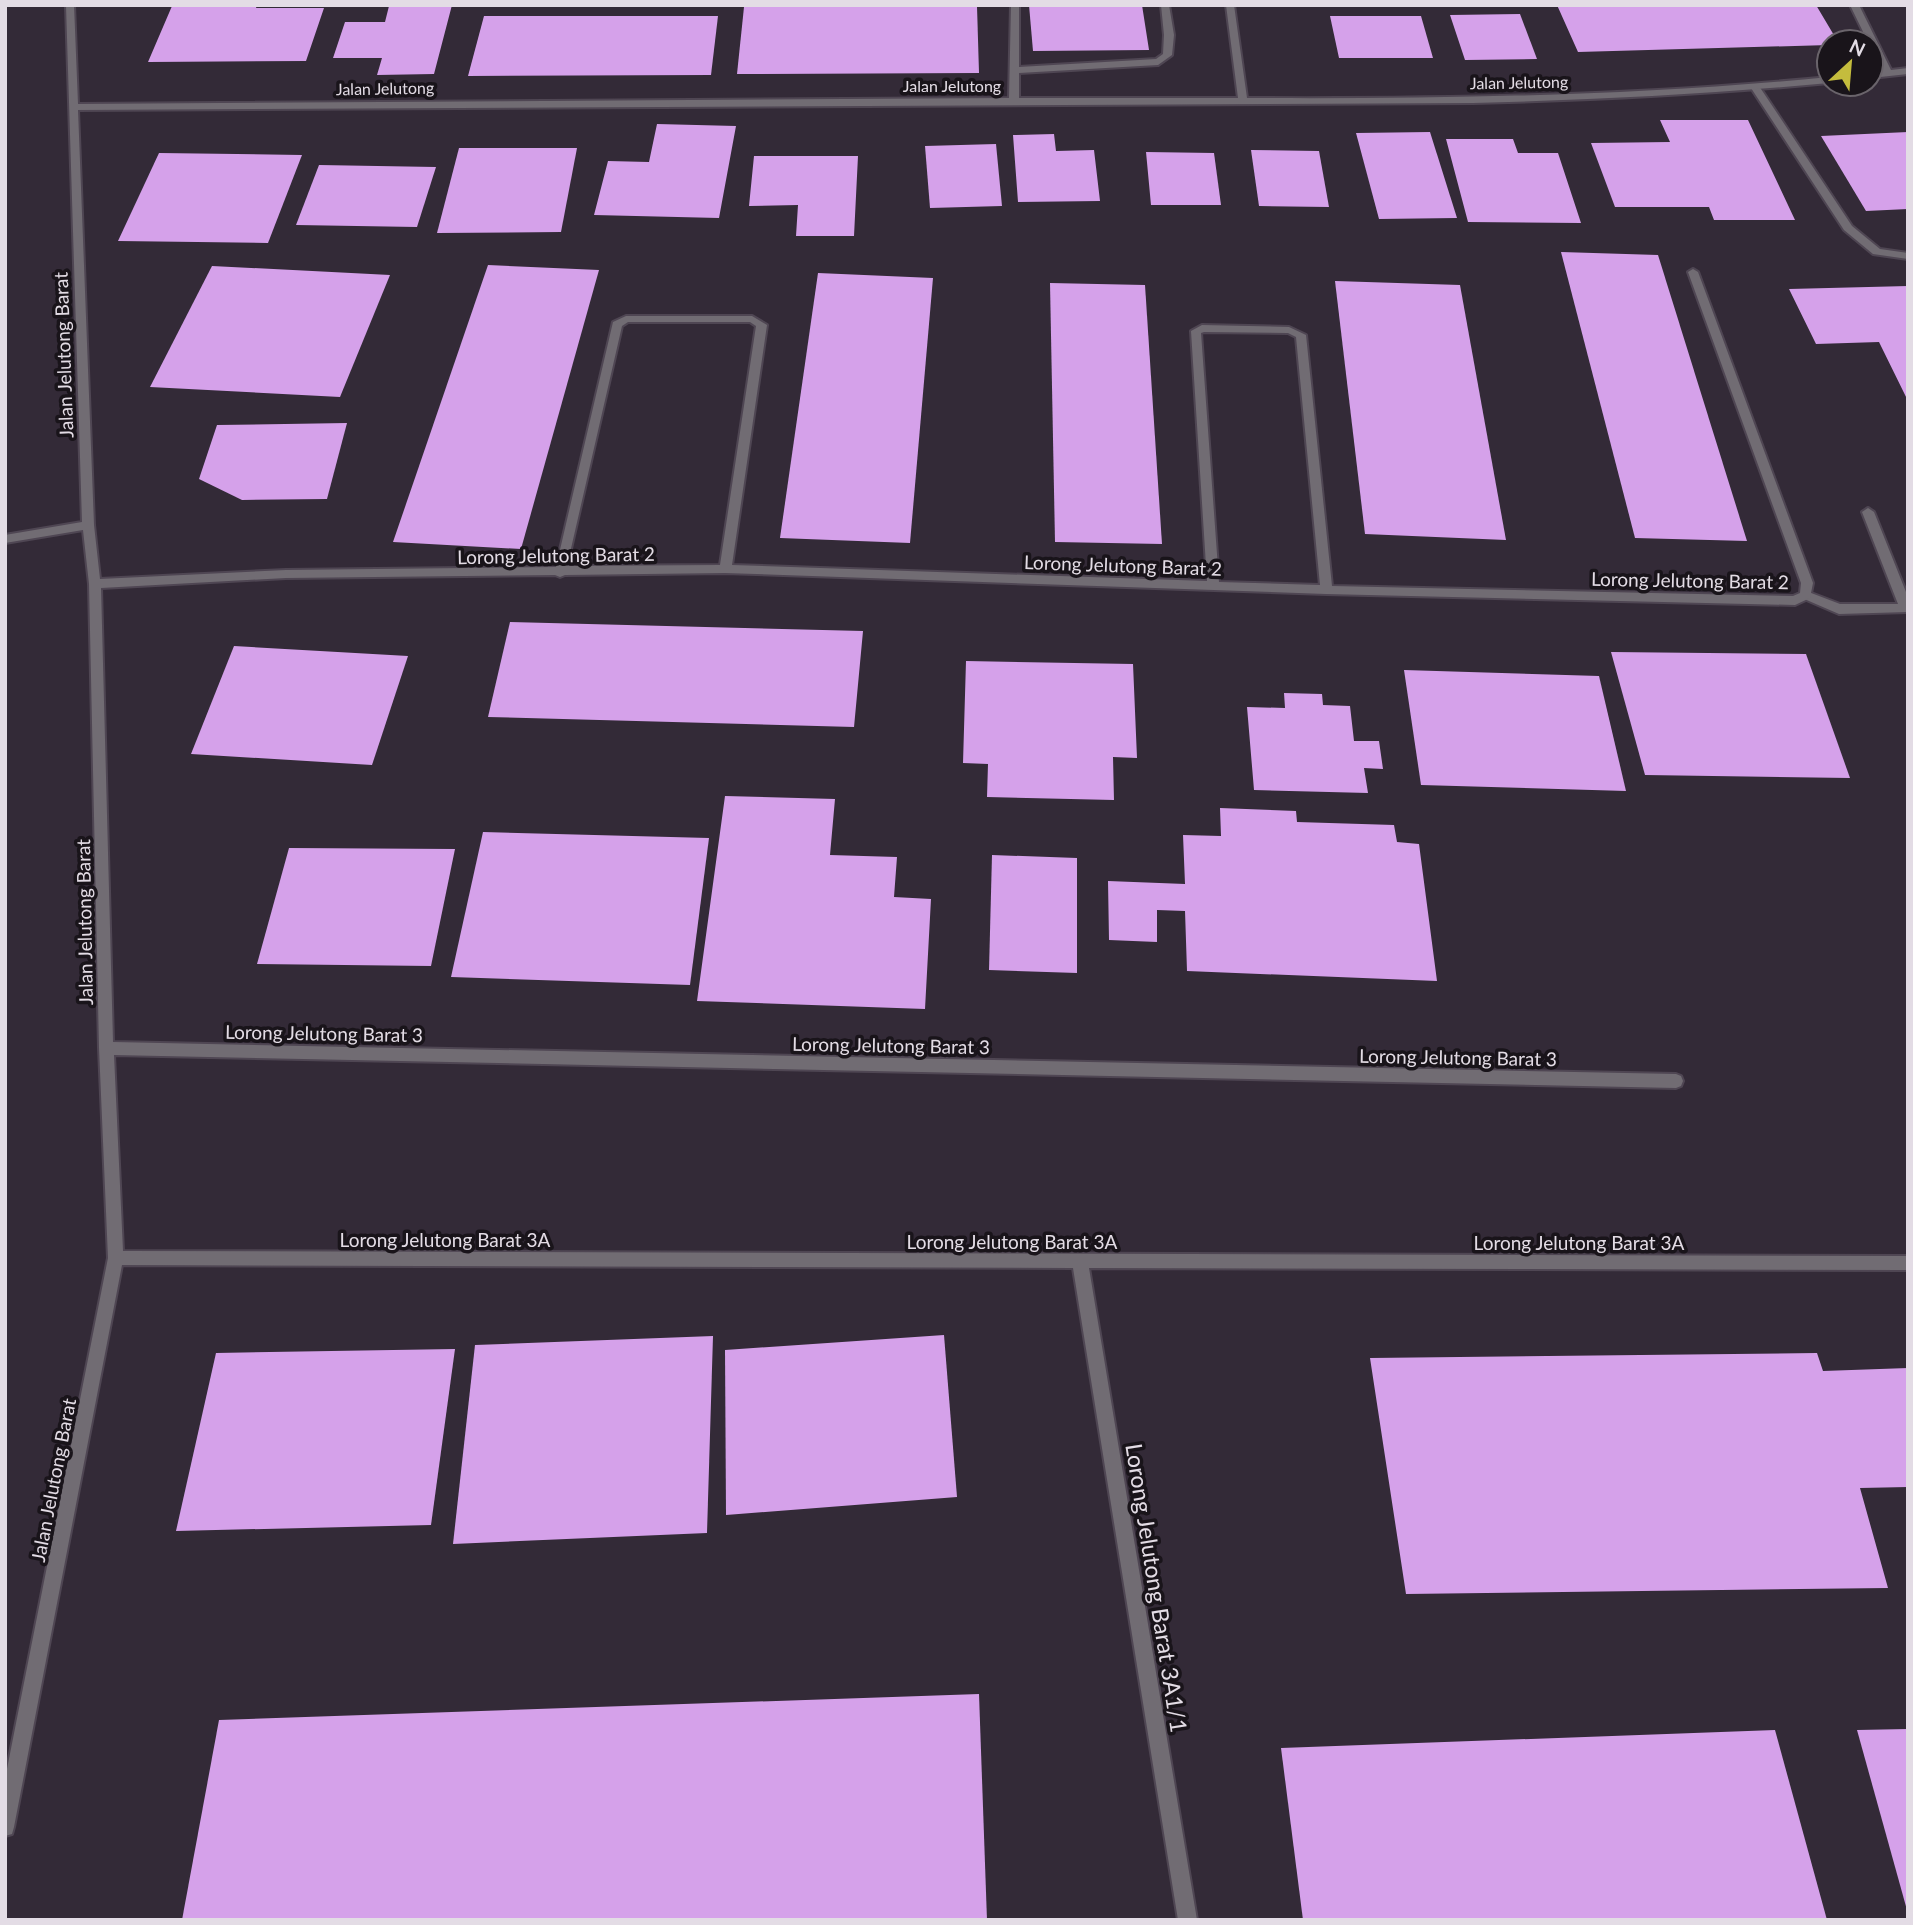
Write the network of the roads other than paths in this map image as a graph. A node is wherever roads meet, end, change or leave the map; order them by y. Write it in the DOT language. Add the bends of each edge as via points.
graph roads {
  1 [pos="70,5"];
  2 [pos="1015,5"];
  3 [pos="1165,5"];
  4 [pos="1230,5"];
  5 [pos="1854,5"];
  6 [pos="1016,70"];
  7 [pos="1908,71"];
  8 [pos="1885,73"];
  9 [pos="1888,73"];
  10 [pos="1815,82"];
  11 [pos="1756,88"];
  12 [pos="1243,100"];
  13 [pos="1014,101"];
  14 [pos="74,107"];
  15 [pos="1908,256"];
  16 [pos="1693,272"];
  17 [pos="1868,512"];
  18 [pos="88,525"];
  19 [pos="5,539"];
  20 [pos="725,569"];
  21 [pos="560,573"];
  22 [pos="95,584"];
  23 [pos="1213,585"];
  24 [pos="1326,590"];
  25 [pos="1806,595"];
  26 [pos="1907,610"];
  27 [pos="106,1048"];
  28 [pos="1676,1081"];
  29 [pos="116,1258"];
  30 [pos="1080,1263"];
  31 [pos="1908,1263"];
  32 [pos="5,1827"];
  33 [pos="1188,1920"];
  1 -- 14 [label="street, Jalan Jelutong Barat"];
  2 -- 6 [label="street"];
  3 -- 6 [label="street" via="1167,55 1158,62"];
  4 -- 12 [label="street"];
  5 -- 9 [label="street"];
  6 -- 13 [label="street"];
  7 -- 9 [label="street"];
  8 -- 9 [label="street"];
  10 -- 11 [label="street, Jalan Jelutong"];
  11 -- 12 [label="street, Jalan Jelutong" via="1522,98"];
  11 -- 15 [label="street" via="1847,228 1877,252"];
  12 -- 13 [label="street, Jalan Jelutong"];
  13 -- 14 [label="street, Jalan Jelutong"];
  14 -- 18 [label="street, Jalan Jelutong Barat"];
  16 -- 25 [label="street, Lorong Jelutong Barat 2" via="1807,583"];
  17 -- 26 [label="street"];
  18 -- 19 [label="street"];
  18 -- 22 [label="street, Jalan Jelutong Barat"];
  20 -- 21 [label="street, Lorong Jelutong Barat 2"];
  20 -- 21 [label="street" via="762,325 752,320 626,319 617,324"];
  20 -- 23 [label="street, Lorong Jelutong Barat 2"];
  21 -- 22 [label="street, Lorong Jelutong Barat 2" via="286,574"];
  22 -- 27 [label="street, Jalan Jelutong Barat"];
  23 -- 24 [label="street, Lorong Jelutong Barat 2"];
  23 -- 24 [label="street" via="1196,331 1289,330 1301,335"];
  24 -- 25 [label="street, Lorong Jelutong Barat 2" via="1795,601"];
  25 -- 26 [label="street" via="1839,609"];
  27 -- 28 [label="street, Lorong Jelutong Barat 3"];
  27 -- 29 [label="street, Jalan Jelutong Barat"];
  29 -- 30 [label="street, Lorong Jelutong Barat 3A"];
  29 -- 32 [label="street, Jalan Jelutong Barat"];
  30 -- 31 [label="street, Lorong Jelutong Barat 3A"];
  30 -- 33 [label="street, Lorong Jelutong Barat 3A1/1"];
}
